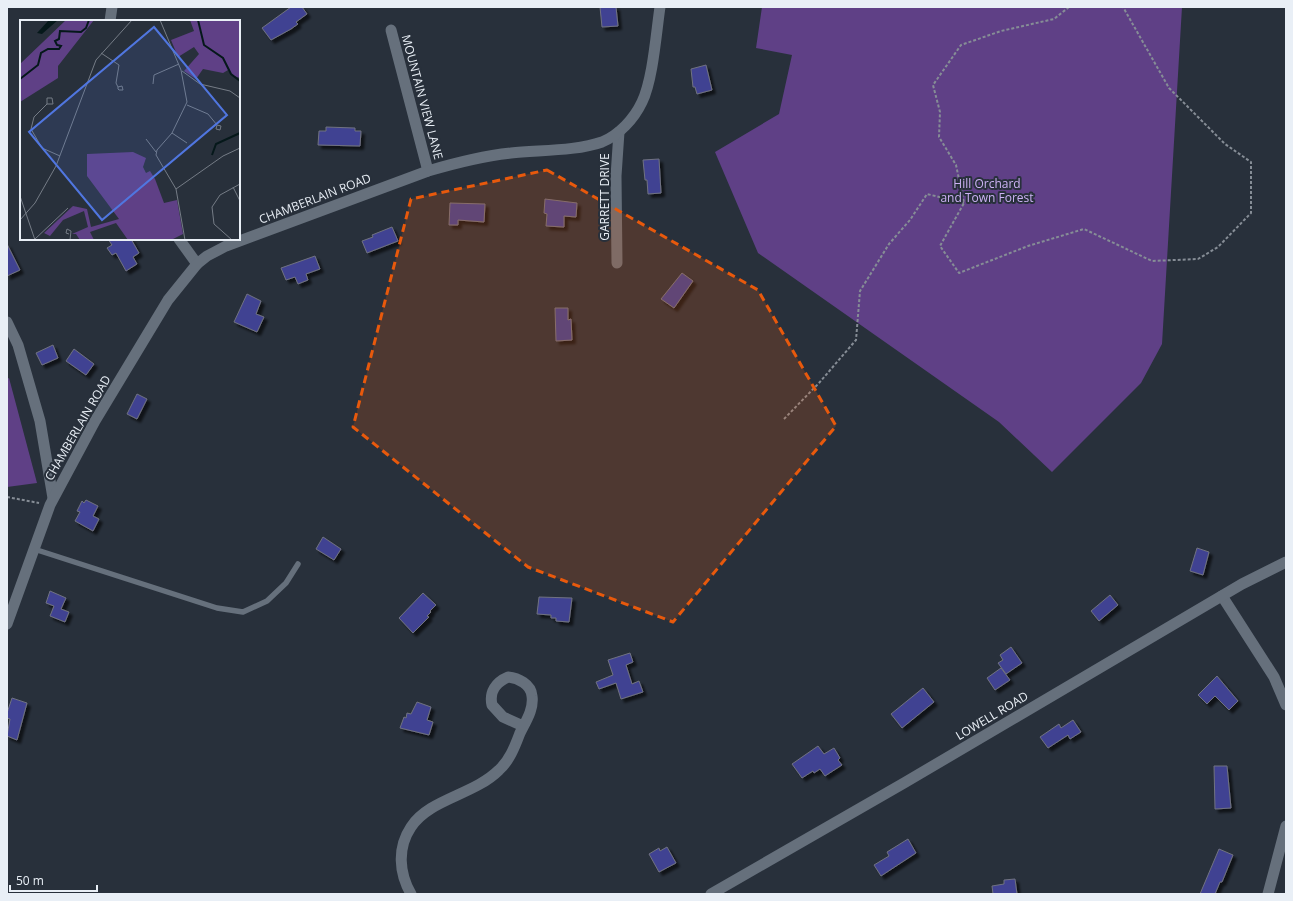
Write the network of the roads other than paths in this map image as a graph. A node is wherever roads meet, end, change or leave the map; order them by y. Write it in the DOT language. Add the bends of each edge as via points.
graph roads {
  1 [pos="112,7"];
  2 [pos="660,7"];
  3 [pos="110,20"];
  4 [pos="391,30"];
  5 [pos="619,132"];
  6 [pos="428,171"];
  7 [pos="180,240"];
  8 [pos="617,263"];
  9 [pos="197,264"];
  10 [pos="7,322"];
  11 [pos="52,502"];
  12 [pos="34,549"];
  13 [pos="1286,562"];
  14 [pos="298,564"];
  15 [pos="1222,596"];
  16 [pos="7,624"];
  17 [pos="1286,705"];
  18 [pos="523,726"];
  19 [pos="1286,826"];
  20 [pos="411,894"];
  21 [pos="711,894"];
  22 [pos="1268,894"];
  1 -- 3 [label="street"];
  2 -- 5 [label="street, CHAMBERLAIN ROAD" via="643,101 634,117"];
  4 -- 6 [label="street, MOUNTAIN VIEW LANE"];
  5 -- 6 [label="street, CHAMBERLAIN ROAD" via="602,142 586,146 510,153 462,161"];
  5 -- 8 [label="street, GARRETT DRIVE" via="616,176"];
  6 -- 9 [label="street, CHAMBERLAIN ROAD" via="226,246"];
  7 -- 9 [label="street"];
  9 -- 11 [label="street, CHAMBERLAIN ROAD" via="168,300 149,330 95,421"];
  10 -- 11 [label="street" via="18,345 40,421"];
  11 -- 12 [label="street, CHAMBERLAIN ROAD"];
  12 -- 14 [label="lane" via="217,608 243,612 267,601 286,583"];
  12 -- 16 [label="street, CHAMBERLAIN ROAD"];
  13 -- 15 [label="street, LOWELL ROAD"];
  15 -- 17 [label="street" via="1274,677"];
  15 -- 21 [label="street, LOWELL ROAD"];
  18 -- 18 [label="street" via="531,708 532,693 522,681 508,677 499,682 493,690 492,705 503,717"];
  18 -- 20 [label="street" via="510,756 494,775 424,813 410,828 401,857 404,878"];
  19 -- 22 [label="street"];
}
